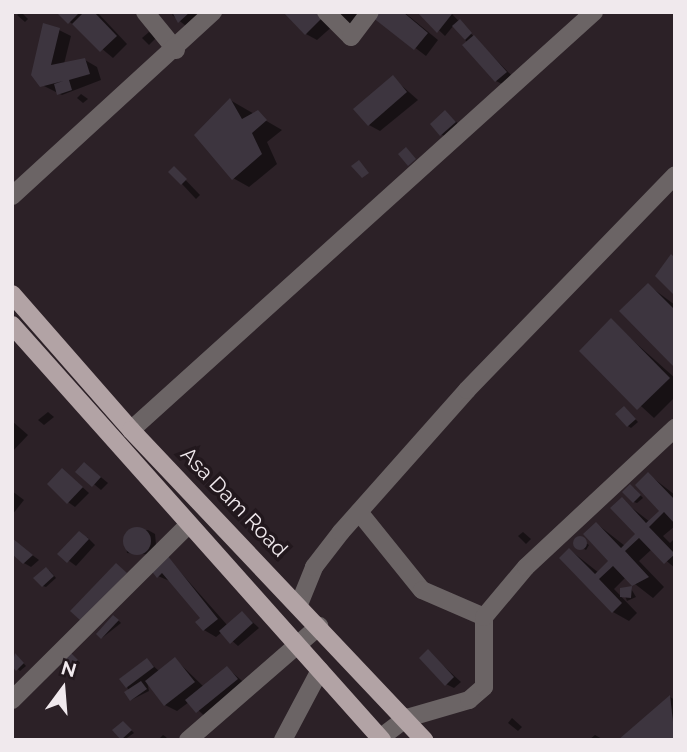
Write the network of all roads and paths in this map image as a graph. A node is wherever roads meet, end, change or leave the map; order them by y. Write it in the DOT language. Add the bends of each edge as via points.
graph roads {
  1 [pos="145,12"];
  2 [pos="213,12"];
  3 [pos="326,12"];
  4 [pos="370,12"];
  5 [pos="594,12"];
  6 [pos="176,50"];
  7 [pos="675,175"];
  8 [pos="12,196"];
  9 [pos="12,294"];
  10 [pos="12,325"];
  11 [pos="675,428"];
  12 [pos="131,429"];
  13 [pos="359,512"];
  14 [pos="187,526"];
  15 [pos="300,602"];
  16 [pos="484,617"];
  17 [pos="319,626"];
  18 [pos="298,646"];
  19 [pos="320,670"];
  20 [pos="12,700"];
  21 [pos="407,718"];
  22 [pos="285,732"];
  23 [pos="381,739"];
  24 [pos="188,740"];
  25 [pos="301,740"];
  26 [pos="424,740"];
  1 -- 6 [label="street"];
  2 -- 6 [label="street"];
  3 -- 4 [label="street" via="351,37"];
  5 -- 12 [label="street"];
  6 -- 8 [label="street"];
  7 -- 13 [label="street"];
  9 -- 12 [label="main road, Asa Dam Road"];
  10 -- 14 [label="main road"];
  11 -- 16 [label="street" via="526,567"];
  12 -- 15 [label="main road, Asa Dam Road"];
  13 -- 15 [label="street" via="313,568"];
  13 -- 16 [label="street" via="422,590"];
  14 -- 18 [label="main road"];
  14 -- 20 [label="street"];
  15 -- 17 [label="main road, Asa Dam Road"];
  16 -- 21 [label="street" via="484,687 468,700"];
  17 -- 18 [label="street"];
  17 -- 21 [label="main road, Asa Dam Road"];
  18 -- 19 [label="main road"];
  18 -- 24 [label="street"];
  19 -- 22 [label="street"];
  19 -- 23 [label="main road"];
  21 -- 23 [label="street"];
  21 -- 26 [label="main road, Asa Dam Road"];
  22 -- 25 [label="street"];
}
